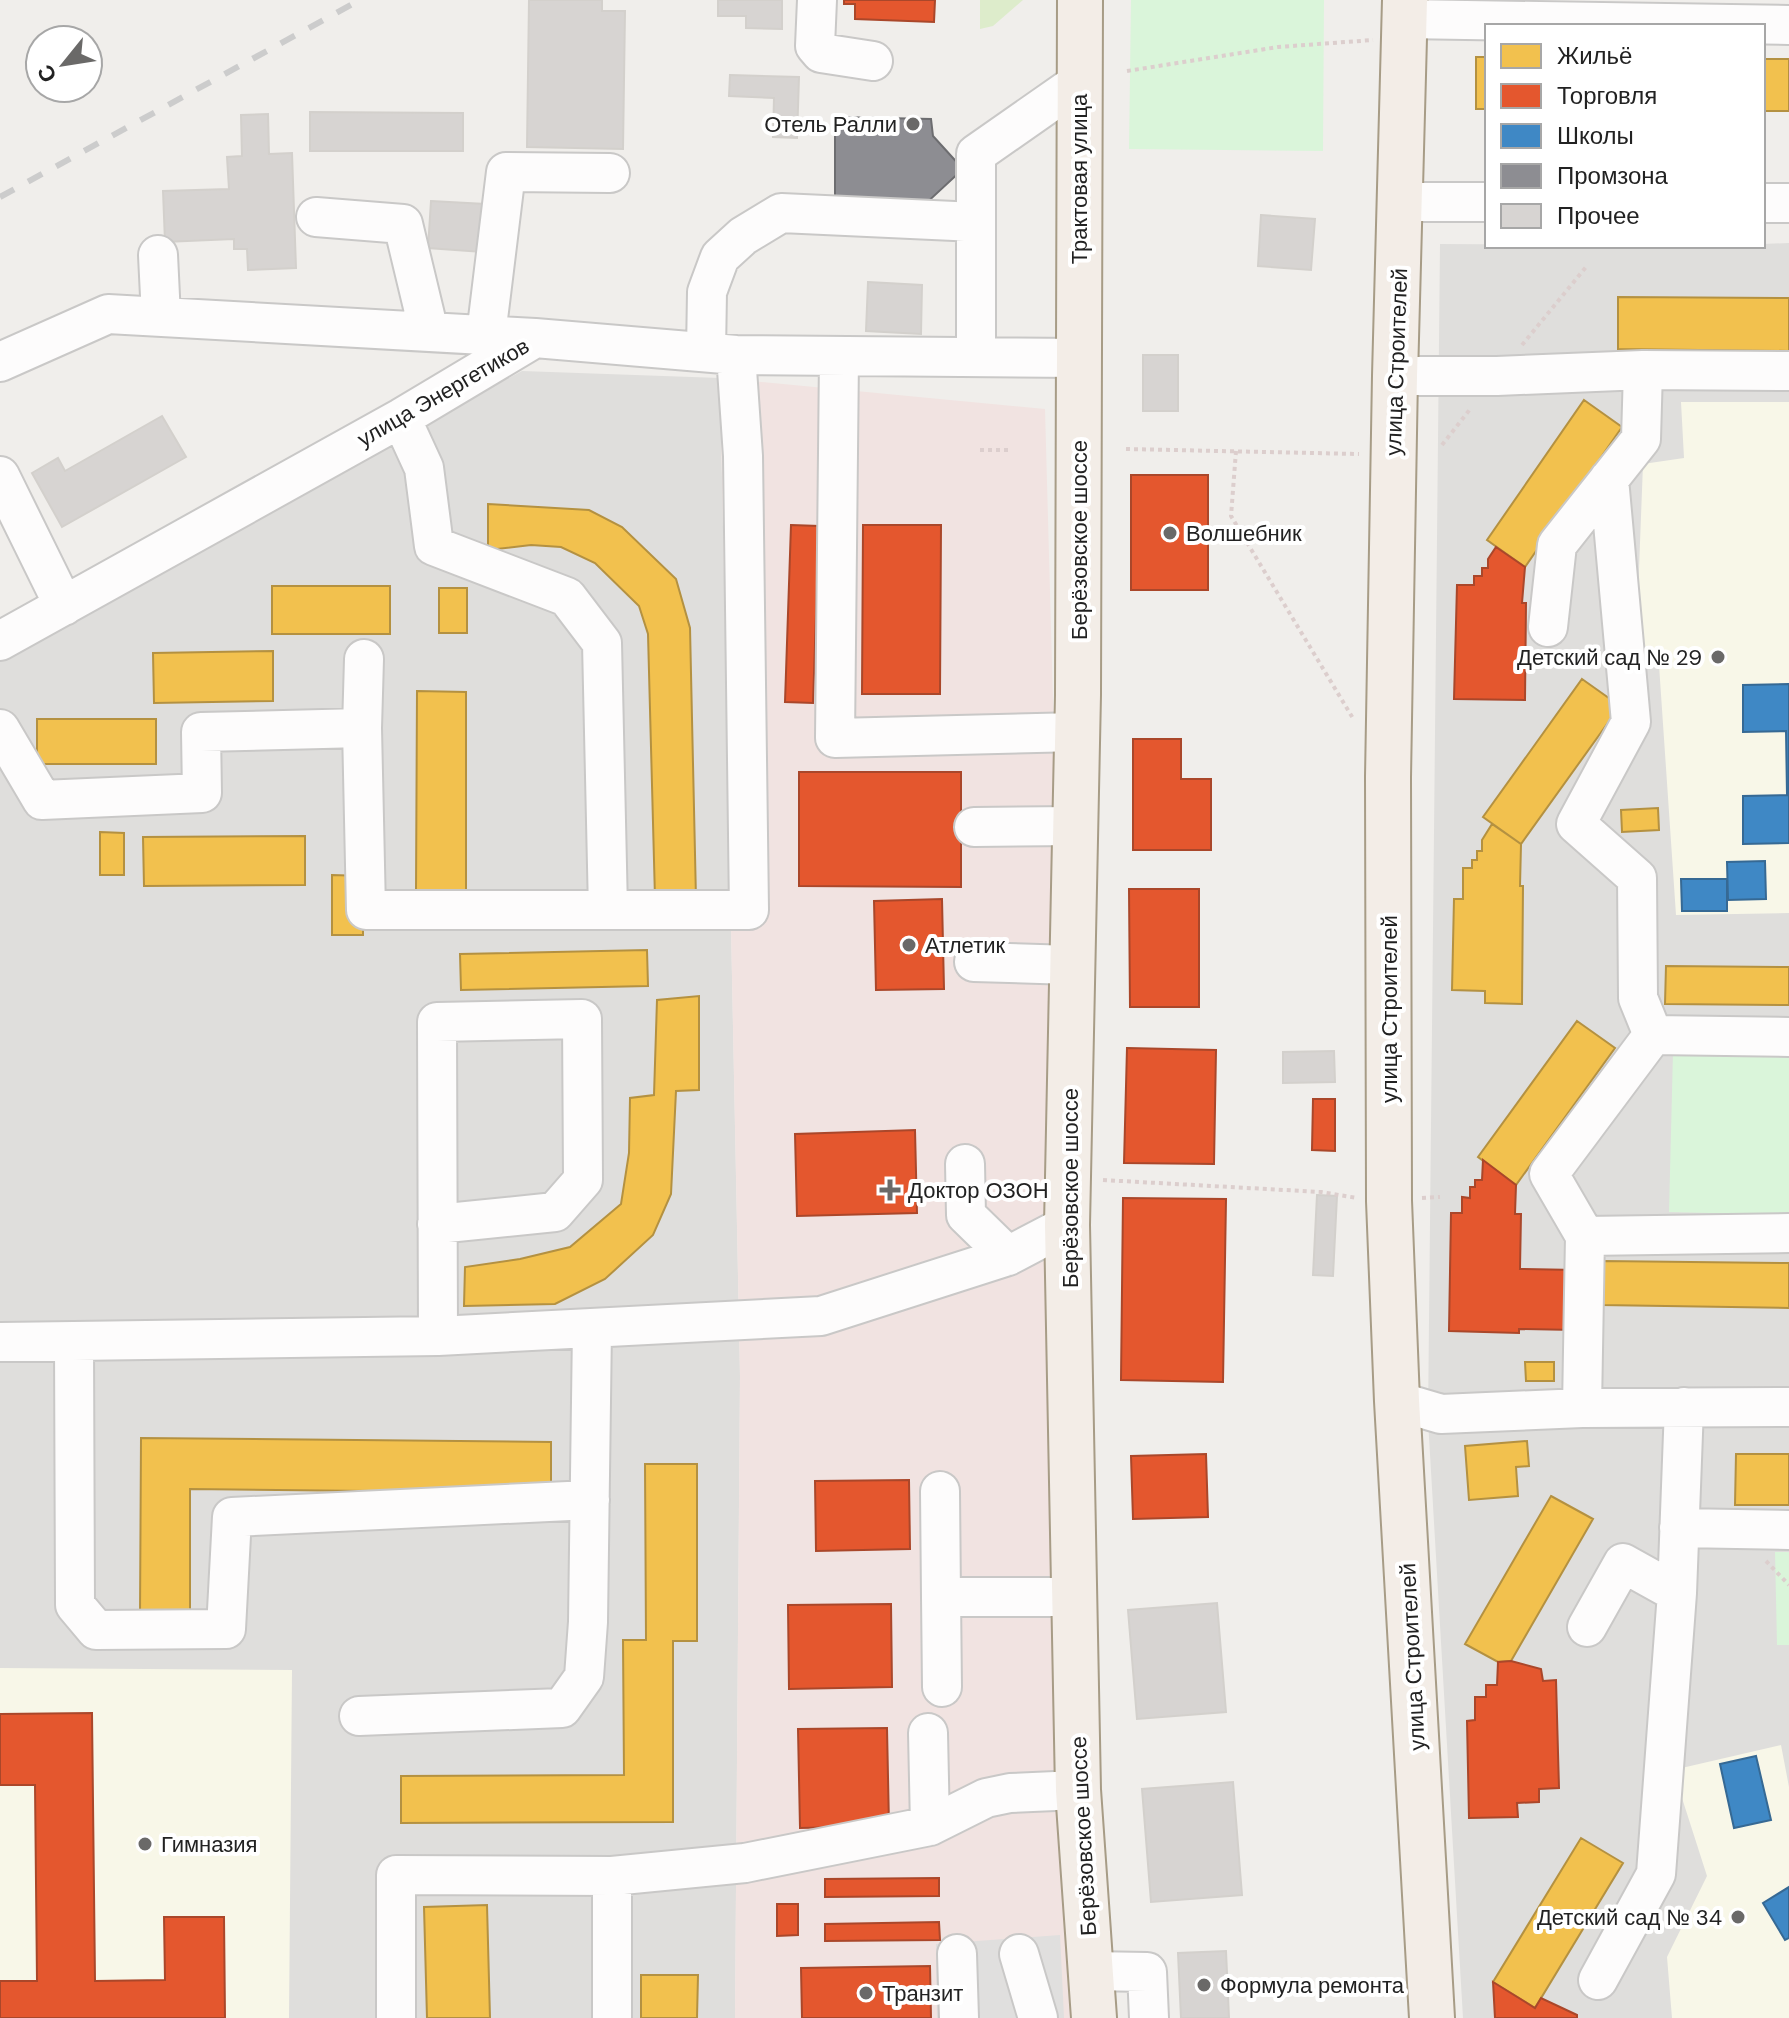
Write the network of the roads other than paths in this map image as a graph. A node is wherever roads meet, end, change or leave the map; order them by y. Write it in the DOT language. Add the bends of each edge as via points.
graph roads {
  1 [pos="817,0"];
  2 [pos="1080,0"];
  3 [pos="1627,12"];
  4 [pos="1404,21"];
  5 [pos="1789,25"];
  6 [pos="873,61"];
  7 [pos="1079,82"];
  8 [pos="610,173"];
  9 [pos="1401,202"];
  10 [pos="1485,202"];
  11 [pos="1765,203"];
  12 [pos="1789,203"];
  13 [pos="316,217"];
  14 [pos="976,222"];
  15 [pos="158,255"];
  16 [pos="161,317"];
  17 [pos="429,332"];
  18 [pos="486,335"];
  19 [pos="535,338"];
  20 [pos="721,353"];
  21 [pos="839,357"];
  22 [pos="976,357"];
  23 [pos="1079,358"];
  24 [pos="0,362"];
  25 [pos="1643,370"];
  26 [pos="1789,371"];
  27 [pos="1395,376"];
  28 [pos="401,418"];
  29 [pos="0,476"];
  30 [pos="1609,479"];
  31 [pos="64,606"];
  32 [pos="1548,627"];
  33 [pos="0,641"];
  34 [pos="364,659"];
  35 [pos="362,728"];
  36 [pos="0,729"];
  37 [pos="1078,732"];
  38 [pos="1076,826"];
  39 [pos="974,827"];
  40 [pos="608,910"];
  41 [pos="974,962"];
  42 [pos="1072,965"];
  43 [pos="1653,1035"];
  44 [pos="1789,1037"];
  45 [pos="965,1164"];
  46 [pos="437,1224"];
  47 [pos="1067,1225"];
  48 [pos="1789,1233"];
  49 [pos="1585,1236"];
  50 [pos="1008,1256"];
  51 [pos="592,1328"];
  52 [pos="438,1336"];
  53 [pos="0,1342"];
  54 [pos="74,1343"];
  55 [pos="1397,1401"];
  56 [pos="1684,1407"];
  57 [pos="1789,1407"];
  58 [pos="1582,1408"];
  59 [pos="940,1491"];
  60 [pos="590,1500"];
  61 [pos="1679,1528"];
  62 [pos="1789,1530"];
  63 [pos="1677,1593"];
  64 [pos="941,1597"];
  65 [pos="1075,1597"];
  66 [pos="1587,1627"];
  67 [pos="942,1687"];
  68 [pos="359,1716"];
  69 [pos="928,1733"];
  70 [pos="1078,1790"];
  71 [pos="930,1826"];
  72 [pos="612,1876"];
  73 [pos="957,1954"];
  74 [pos="1019,1954"];
  75 [pos="1090,1971"];
  76 [pos="1598,1980"];
  77 [pos="396,2018"];
  78 [pos="612,2018"];
  79 [pos="959,2018"];
  80 [pos="1038,2018"];
  81 [pos="1094,2018"];
  82 [pos="1149,2018"];
  83 [pos="1432,2018"];
  1 -- 6 [label="street" via="815,46 821,53"];
  2 -- 7 [label="main road, Трактовая улица"];
  3 -- 4 [label="street"];
  3 -- 5 [label="street"];
  4 -- 9 [label="main road, улица Строителей"];
  7 -- 14 [label="street" via="976,154"];
  7 -- 23 [label="main road, Трактовая улица"];
  8 -- 18 [label="street" via="506,172"];
  9 -- 10 [label="street"];
  9 -- 27 [label="main road, улица Строителей"];
  11 -- 12 [label="street"];
  13 -- 17 [label="street" via="403,224"];
  14 -- 20 [label="street" via="781,213 720,257 707,292"];
  14 -- 22 [label="street"];
  15 -- 16 [label="street"];
  16 -- 17 [label="street"];
  16 -- 24 [label="street" via="108,314"];
  17 -- 18 [label="street"];
  18 -- 19 [label="street"];
  19 -- 20 [label="street, улица Энергетиков"];
  19 -- 28 [label="street, улица Энергетиков"];
  20 -- 21 [label="street, улица Энергетиков"];
  20 -- 40 [label="street" via="743,456 749,910"];
  21 -- 22 [label="street, улица Энергетиков"];
  21 -- 37 [label="street" via="835,738"];
  22 -- 23 [label="street, улица Энергетиков"];
  23 -- 37 [label="main road, Берёзовское шоссе"];
  25 -- 26 [label="street"];
  25 -- 27 [label="street"];
  25 -- 30 [label="street" via="1641,439"];
  27 -- 55 [label="main road, улица Строителей" via="1388,777 1389,1201"];
  28 -- 31 [label="street, улица Энергетиков"];
  28 -- 40 [label="street" via="424,468 434,546 567,597 602,643"];
  29 -- 31 [label="street"];
  30 -- 32 [label="street" via="1557,545"];
  30 -- 43 [label="street" via="1631,722 1576,824 1637,878 1638,998"];
  31 -- 33 [label="street, улица Энергетиков"];
  34 -- 35 [label="street"];
  35 -- 36 [label="street" via="201,732 202,793 42,800"];
  35 -- 40 [label="street" via="366,910"];
  37 -- 38 [label="main road, Берёзовское шоссе"];
  38 -- 39 [label="street"];
  38 -- 42 [label="main road, Берёзовское шоссе"];
  41 -- 42 [label="street"];
  42 -- 47 [label="main road, Берёзовское шоссе"];
  43 -- 44 [label="street"];
  43 -- 49 [label="street" via="1549,1174"];
  45 -- 50 [label="street" via="966,1215"];
  46 -- 46 [label="street" via="555,1212 583,1180 582,1019 437,1022"];
  46 -- 52 [label="street"];
  47 -- 50 [label="street"];
  47 -- 65 [label="main road, Берёзовское шоссе"];
  48 -- 49 [label="street"];
  49 -- 58 [label="street"];
  50 -- 51 [label="street" via="821,1316"];
  51 -- 52 [label="street"];
  51 -- 60 [label="street"];
  52 -- 54 [label="street"];
  53 -- 54 [label="street"];
  54 -- 60 [label="street" via="75,1605 96,1630 226,1629 232,1517"];
  55 -- 58 [label="street" via="1441,1414"];
  55 -- 83 [label="main road, улица Строителей"];
  56 -- 57 [label="street"];
  56 -- 58 [label="street"];
  56 -- 61 [label="street"];
  59 -- 64 [label="street"];
  60 -- 68 [label="street" via="584,1677 562,1708"];
  61 -- 62 [label="street"];
  61 -- 63 [label="street"];
  63 -- 66 [label="street" via="1623,1563"];
  63 -- 76 [label="street" via="1656,1874"];
  64 -- 65 [label="street"];
  64 -- 67 [label="street"];
  65 -- 70 [label="main road, Берёзовское шоссе"];
  69 -- 71 [label="street"];
  70 -- 71 [label="street" via="986,1798"];
  70 -- 75 [label="main road, Берёзовское шоссе"];
  71 -- 72 [label="street" via="745,1863"];
  72 -- 77 [label="street" via="396,1875"];
  72 -- 78 [label="street"];
  73 -- 79 [label="street"];
  74 -- 80 [label="street"];
  75 -- 81 [label="main road, Берёзовское шоссе"];
  75 -- 82 [label="street" via="1147,1972"];
}
